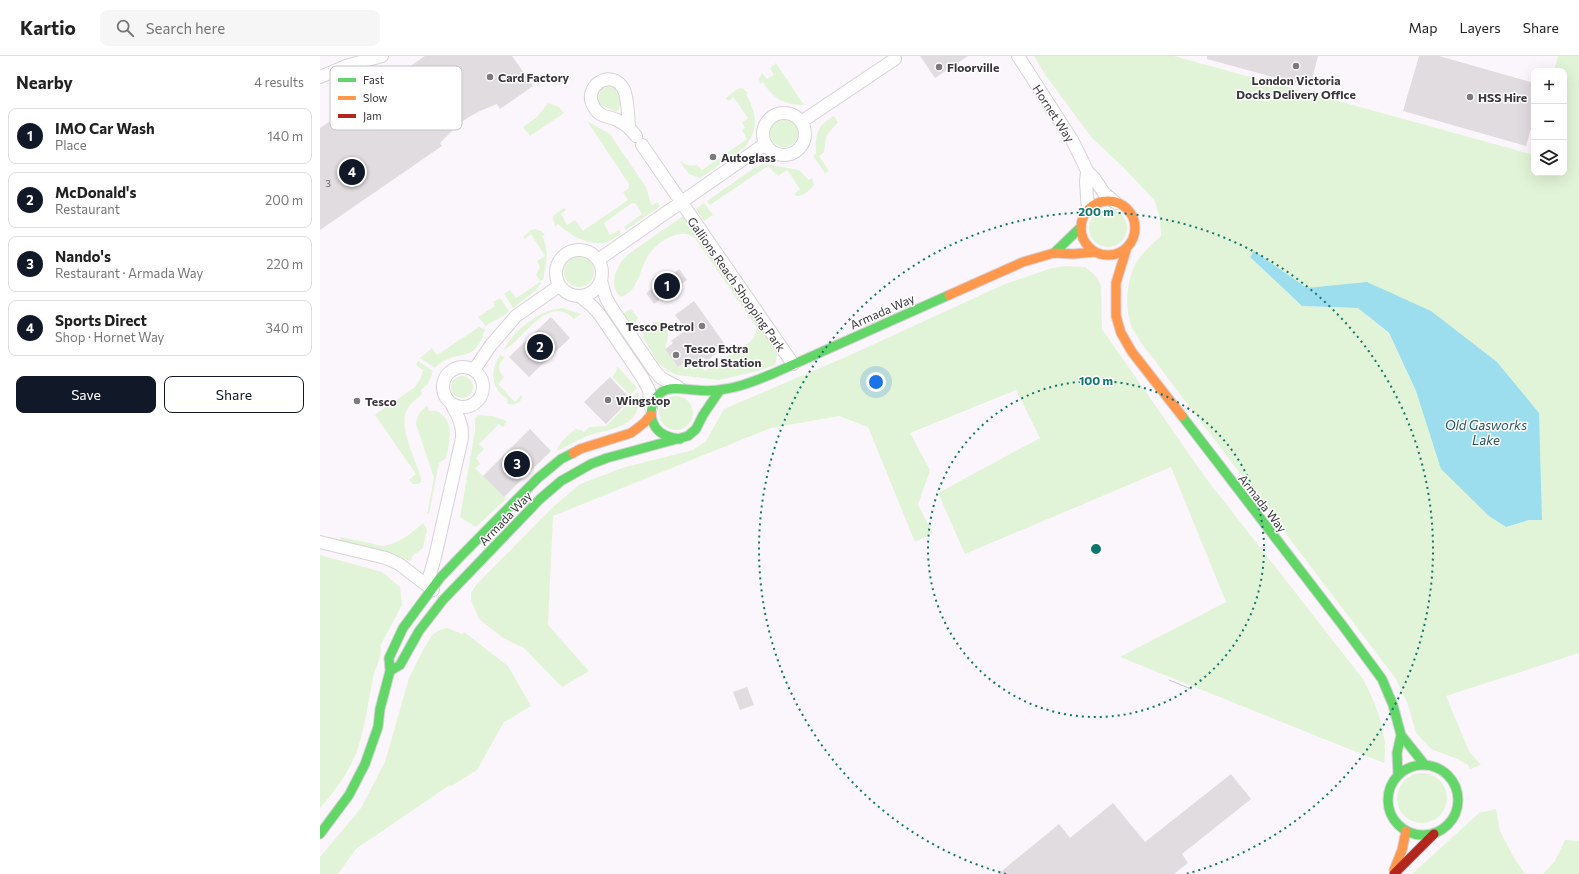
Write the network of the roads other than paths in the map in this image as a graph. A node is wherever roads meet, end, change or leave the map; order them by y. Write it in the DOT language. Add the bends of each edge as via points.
graph roads {
  1 [pos="382,56"];
  2 [pos="1018,56"];
  3 [pos="895,59"];
  4 [pos="346,66"];
  5 [pos="330,73"];
  6 [pos="320,77"];
  7 [pos="801,122"];
  8 [pos="636,136"];
  9 [pos="765,144"];
  10 [pos="1087,171"];
  11 [pos="1116,202"];
  12 [pos="681,204"];
  13 [pos="1088,210"];
  14 [pos="1081,227"];
  15 [pos="1128,247"];
  16 [pos="1054,253"];
  17 [pos="1097,253"];
  18 [pos="598,260"];
  19 [pos="602,281"];
  20 [pos="1116,283"];
  21 [pos="559,286"];
  22 [pos="581,297"];
  23 [pos="792,364"];
  24 [pos="474,370"];
  25 [pos="683,389"];
  26 [pos="720,390"];
  27 [pos="452,405"];
  28 [pos="651,412"];
  29 [pos="702,418"];
  30 [pos="680,439"];
  31 [pos="320,542"];
  32 [pos="430,587"];
  33 [pos="443,600"];
  34 [pos="390,672"];
  35 [pos="1401,735"];
  36 [pos="1425,765"];
  37 [pos="1398,775"];
  38 [pos="1406,831"];
  39 [pos="320,834"];
  40 [pos="1434,834"];
  41 [pos="1393,874"];
  1 -- 4 [label="street"];
  2 -- 10 [label="street, Hornet Way" via="1072,140"];
  3 -- 7 [label="street"];
  5 -- 6 [label="street"];
  7 -- 9 [label="street" via="791,114 773,116 764,126"];
  7 -- 9 [label="street" via="805,134 797,151 780,155"];
  8 -- 12 [label="street, Gallions Reach Shopping Park"];
  9 -- 12 [label="street, Gallions Reach Shopping Park"];
  10 -- 11 [label="street, Hornet Way" via="1104,193"];
  10 -- 13 [label="street, Hornet Way"];
  11 -- 13 [label="street" via="1096,204"];
  11 -- 15 [label="street, Armada Way" via="1127,209 1134,220 1134,234"];
  12 -- 18 [label="street, Gallions Reach Shopping Park"];
  12 -- 23 [label="street, Gallions Reach Shopping Park"];
  13 -- 14 [label="street, Armada Way"];
  14 -- 16 [label="street, Armada Way"];
  14 -- 17 [label="street, Armada Way" via="1085,241"];
  15 -- 17 [label="street, Armada Way" via="1115,254"];
  15 -- 20 [label="street, Armada Way"];
  16 -- 17 [label="street, Armada Way"];
  16 -- 23 [label="street, Armada Way" via="1023,262"];
  17 -- 20 [label="street, Armada Way"];
  18 -- 19 [label="street" via="602,266"];
  18 -- 21 [label="street" via="587,251 566,254 556,272"];
  19 -- 22 [label="street" via="594,292"];
  19 -- 25 [label="street" via="611,307 654,370 661,378"];
  20 -- 35 [label="street, Armada Way" via="1116,316 1127,344 1382,679 1392,700"];
  21 -- 22 [label="street" via="569,295"];
  21 -- 24 [label="street" via="516,316"];
  22 -- 28 [label="street" via="600,315 642,377 649,390"];
  23 -- 26 [label="street, Armada Way" via="750,382"];
  24 -- 27 [label="street" via="483,386 480,397 471,406 458,408"];
  24 -- 27 [label="street" via="456,368 446,376 443,381 443,394"];
  25 -- 26 [label="street, Armada Way"];
  25 -- 28 [label="street, Armada Way" via="670,388 658,396"];
  25 -- 29 [label="street" via="697,397 702,407"];
  26 -- 29 [label="street, Armada Way"];
  27 -- 32 [label="street" via="461,422 462,438"];
  28 -- 30 [label="street" via="657,430 664,436"];
  28 -- 32 [label="street, Armada Way" via="644,423 631,433 580,450 552,466"];
  29 -- 30 [label="street, Armada Way" via="695,432"];
  30 -- 33 [label="street, Armada Way" via="607,458 591,464 561,482 540,499"];
  31 -- 32 [label="street" via="386,558 407,569"];
  32 -- 33 [label="street"];
  32 -- 34 [label="street, Armada Way" via="403,628 389,658"];
  33 -- 34 [label="street, Armada Way" via="419,631 400,665"];
  34 -- 39 [label="street, Armada Way" via="380,709 378,728 365,764 349,795"];
  35 -- 36 [label="street, Armada Way"];
  35 -- 37 [label="street, Armada Way" via="1396,753"];
  36 -- 37 [label="street" via="1410,767"];
  36 -- 40 [label="street" via="1436,767 1447,774 1454,784 1458,797 1454,818"];
  37 -- 38 [label="street" via="1390,788 1388,804 1393,820"];
  38 -- 40 [label="street" via="1420,836"];
  38 -- 41 [label="street"];
  40 -- 41 [label="street"];
}
